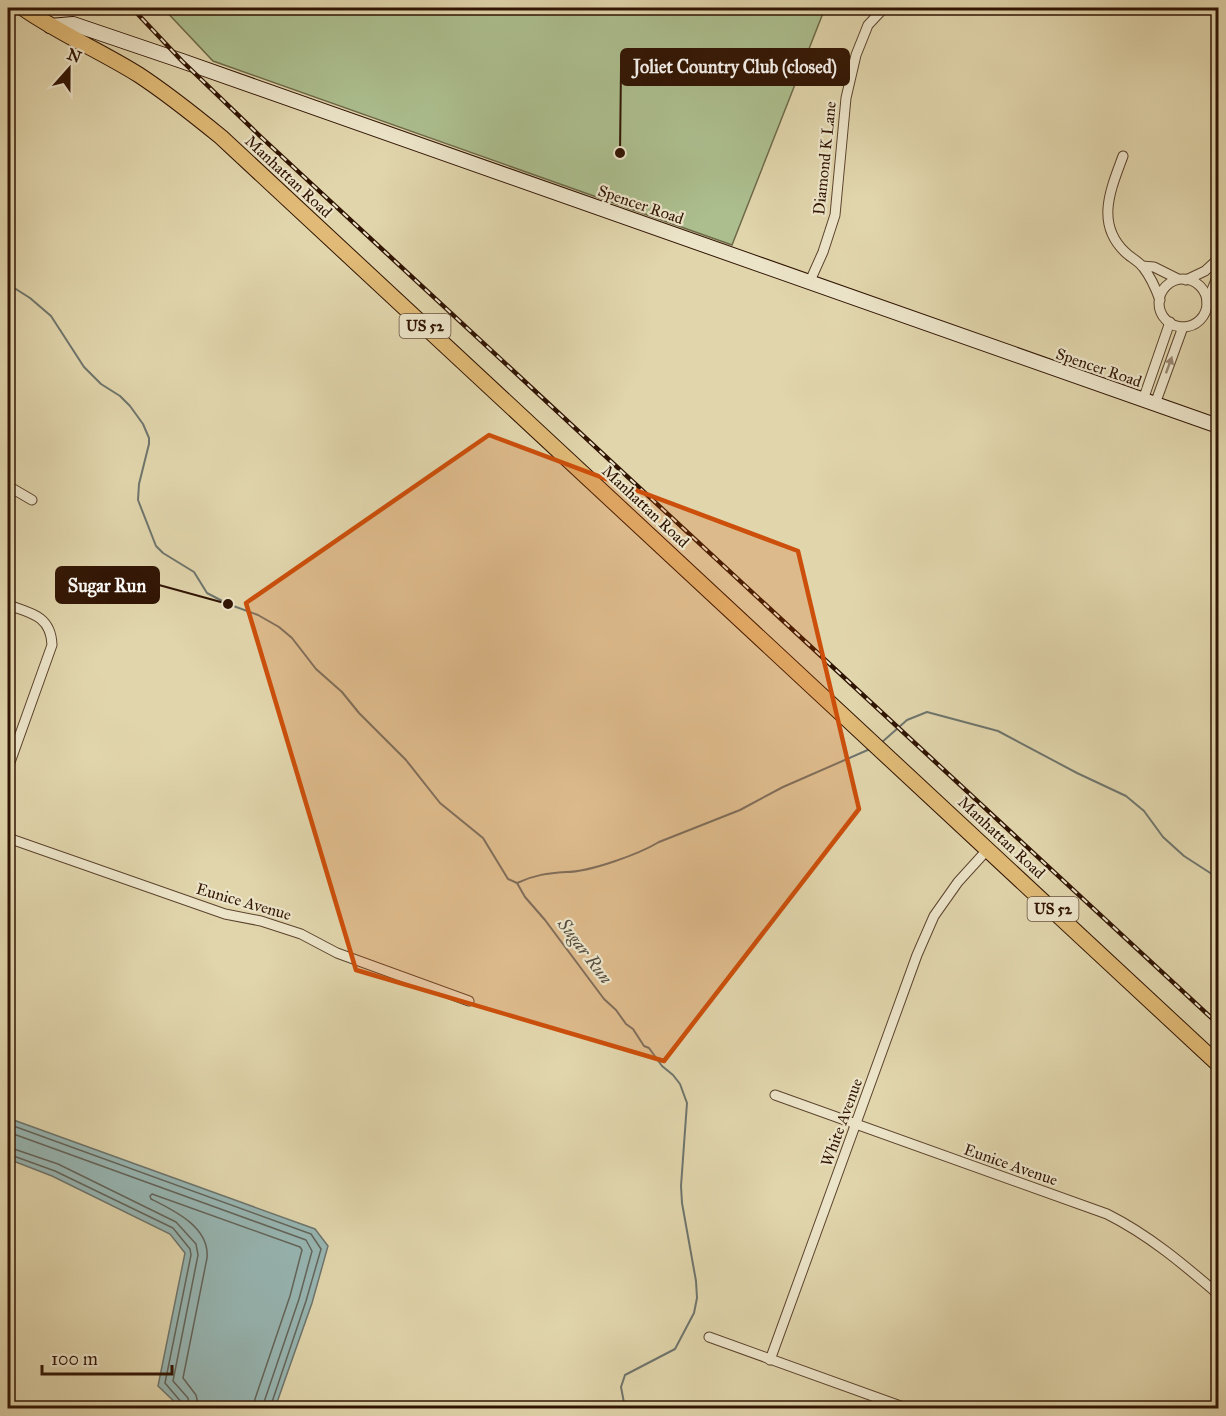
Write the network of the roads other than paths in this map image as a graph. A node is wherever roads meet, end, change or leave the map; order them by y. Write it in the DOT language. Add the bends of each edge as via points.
graph roads {
  1 [pos="23,8"];
  2 [pos="884,8"];
  3 [pos="50,26"];
  4 [pos="1122,156"];
  5 [pos="1218,259"];
  6 [pos="1142,266"];
  7 [pos="1218,275"];
  8 [pos="1182,279"];
  9 [pos="810,281"];
  10 [pos="1160,300"];
  11 [pos="1207,302"];
  12 [pos="1170,322"];
  13 [pos="1183,327"];
  14 [pos="1149,402"];
  15 [pos="1218,426"];
  16 [pos="8,486"];
  17 [pos="32,500"];
  18 [pos="8,605"];
  19 [pos="8,768"];
  20 [pos="8,838"];
  21 [pos="988,849"];
  22 [pos="469,1001"];
  23 [pos="1218,1064"];
  24 [pos="775,1095"];
  25 [pos="856,1125"];
  26 [pos="1218,1294"];
  27 [pos="710,1338"];
  28 [pos="770,1360"];
  29 [pos="906,1408"];
  1 -- 3 [label="main road, Manhattan Road / US 52"];
  2 -- 9 [label="street, Diamond K Lane" via="868,25 856,55 846,98 835,215"];
  3 -- 9 [label="street, Spencer Road" via="73,24"];
  3 -- 21 [label="main road, Manhattan Road / US 52" via="137,74 221,137"];
  4 -- 6 [label="street" via="1108,196 1109,224 1122,250"];
  5 -- 8 [label="street" via="1205,271"];
  6 -- 8 [label="street"];
  6 -- 10 [label="street"];
  7 -- 11 [label="street"];
  8 -- 10 [label="street" via="1166,287"];
  8 -- 11 [label="street" via="1200,287"];
  9 -- 14 [label="street, Spencer Road"];
  10 -- 12 [label="street" via="1162,314"];
  11 -- 13 [label="street" via="1202,318"];
  12 -- 13 [label="street"];
  12 -- 14 [label="street"];
  14 -- 13 [label="street, one-way"];
  14 -- 15 [label="street, Spencer Road"];
  16 -- 17 [label="street"];
  18 -- 19 [label="street" via="31,613 49,627 52,645"];
  20 -- 22 [label="street, Eunice Avenue" via="225,914 301,934 338,953"];
  21 -- 23 [label="main road, Manhattan Road / US 52"];
  21 -- 25 [label="street, White Avenue" via="934,916"];
  24 -- 25 [label="street, Eunice Avenue"];
  25 -- 26 [label="street, Eunice Avenue" via="1107,1214 1157,1244"];
  25 -- 28 [label="street, White Avenue"];
  27 -- 28 [label="street"];
  28 -- 29 [label="street"];
}
